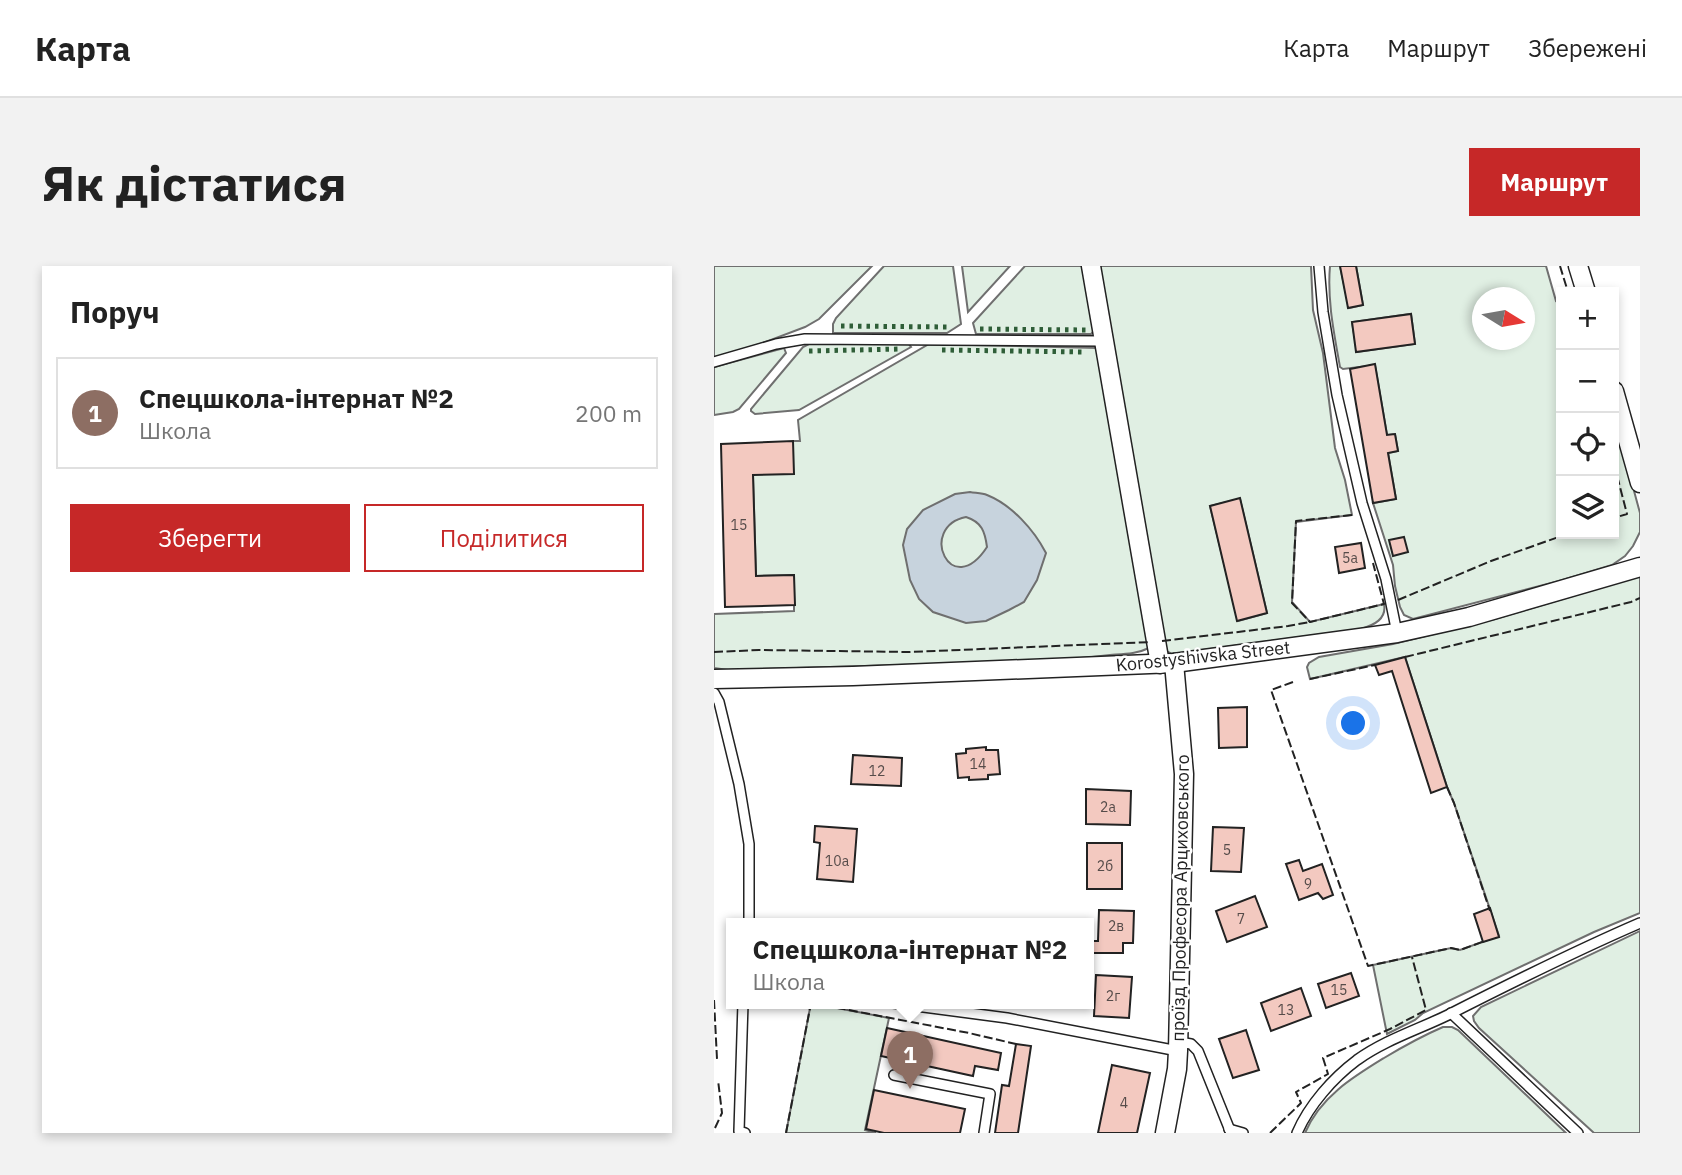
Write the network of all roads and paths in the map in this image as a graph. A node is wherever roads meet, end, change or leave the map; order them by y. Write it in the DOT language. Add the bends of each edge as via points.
graph roads {
  1 [pos="1091,266"];
  2 [pos="1319,266"];
  3 [pos="1578,266"];
  4 [pos="1584,287"];
  5 [pos="1104,341"];
  6 [pos="714,362"];
  7 [pos="1619,409"];
  8 [pos="1640,483"];
  9 [pos="1640,567"];
  10 [pos="1397,633"];
  11 [pos="1167,664"];
  12 [pos="714,679"];
  13 [pos="714,693"];
  14 [pos="749,918"];
  15 [pos="1640,923"];
  16 [pos="743,1009"];
  17 [pos="938,1009"];
  18 [pos="1451,1013"];
  19 [pos="1179,1047"];
  20 [pos="894,1075"];
  21 [pos="1230,1131"];
  22 [pos="745,1133"];
  23 [pos="984,1133"];
  24 [pos="1165,1133"];
  25 [pos="1243,1133"];
  26 [pos="1297,1133"];
  27 [pos="1578,1133"];
  1 -- 5 [label="street, проїзд Професора Арциховського"];
  2 -- 10 [label="lane" via="1337,395"];
  3 -- 4 [label="street"];
  5 -- 6 [label="lane" via="805,339"];
  5 -- 11 [label="street, проїзд Професора Арциховського"];
  7 -- 8 [label="street"];
  9 -- 10 [label="street, Korostyshivska Street"];
  10 -- 11 [label="street, Korostyshivska Street"];
  11 -- 12 [label="street, Korostyshivska Street"];
  11 -- 19 [label="street, проїзд Професора Арциховського" via="1184,774"];
  13 -- 14 [label="lane" via="739,784 749,844"];
  15 -- 18 [label="lane"];
  16 -- 22 [label="lane" via="739,1131"];
  17 -- 19 [label="lane"];
  18 -- 26 [label="lane" via="1377,1046 1354,1062 1328,1086"];
  18 -- 27 [label="lane"];
  19 -- 21 [label="lane" via="1191,1044 1198,1051"];
  19 -- 24 [label="street, проїзд Професора Арциховського"];
  20 -- 23 [label="lane" via="990,1094"];
  21 -- 25 [label="lane"];
}
